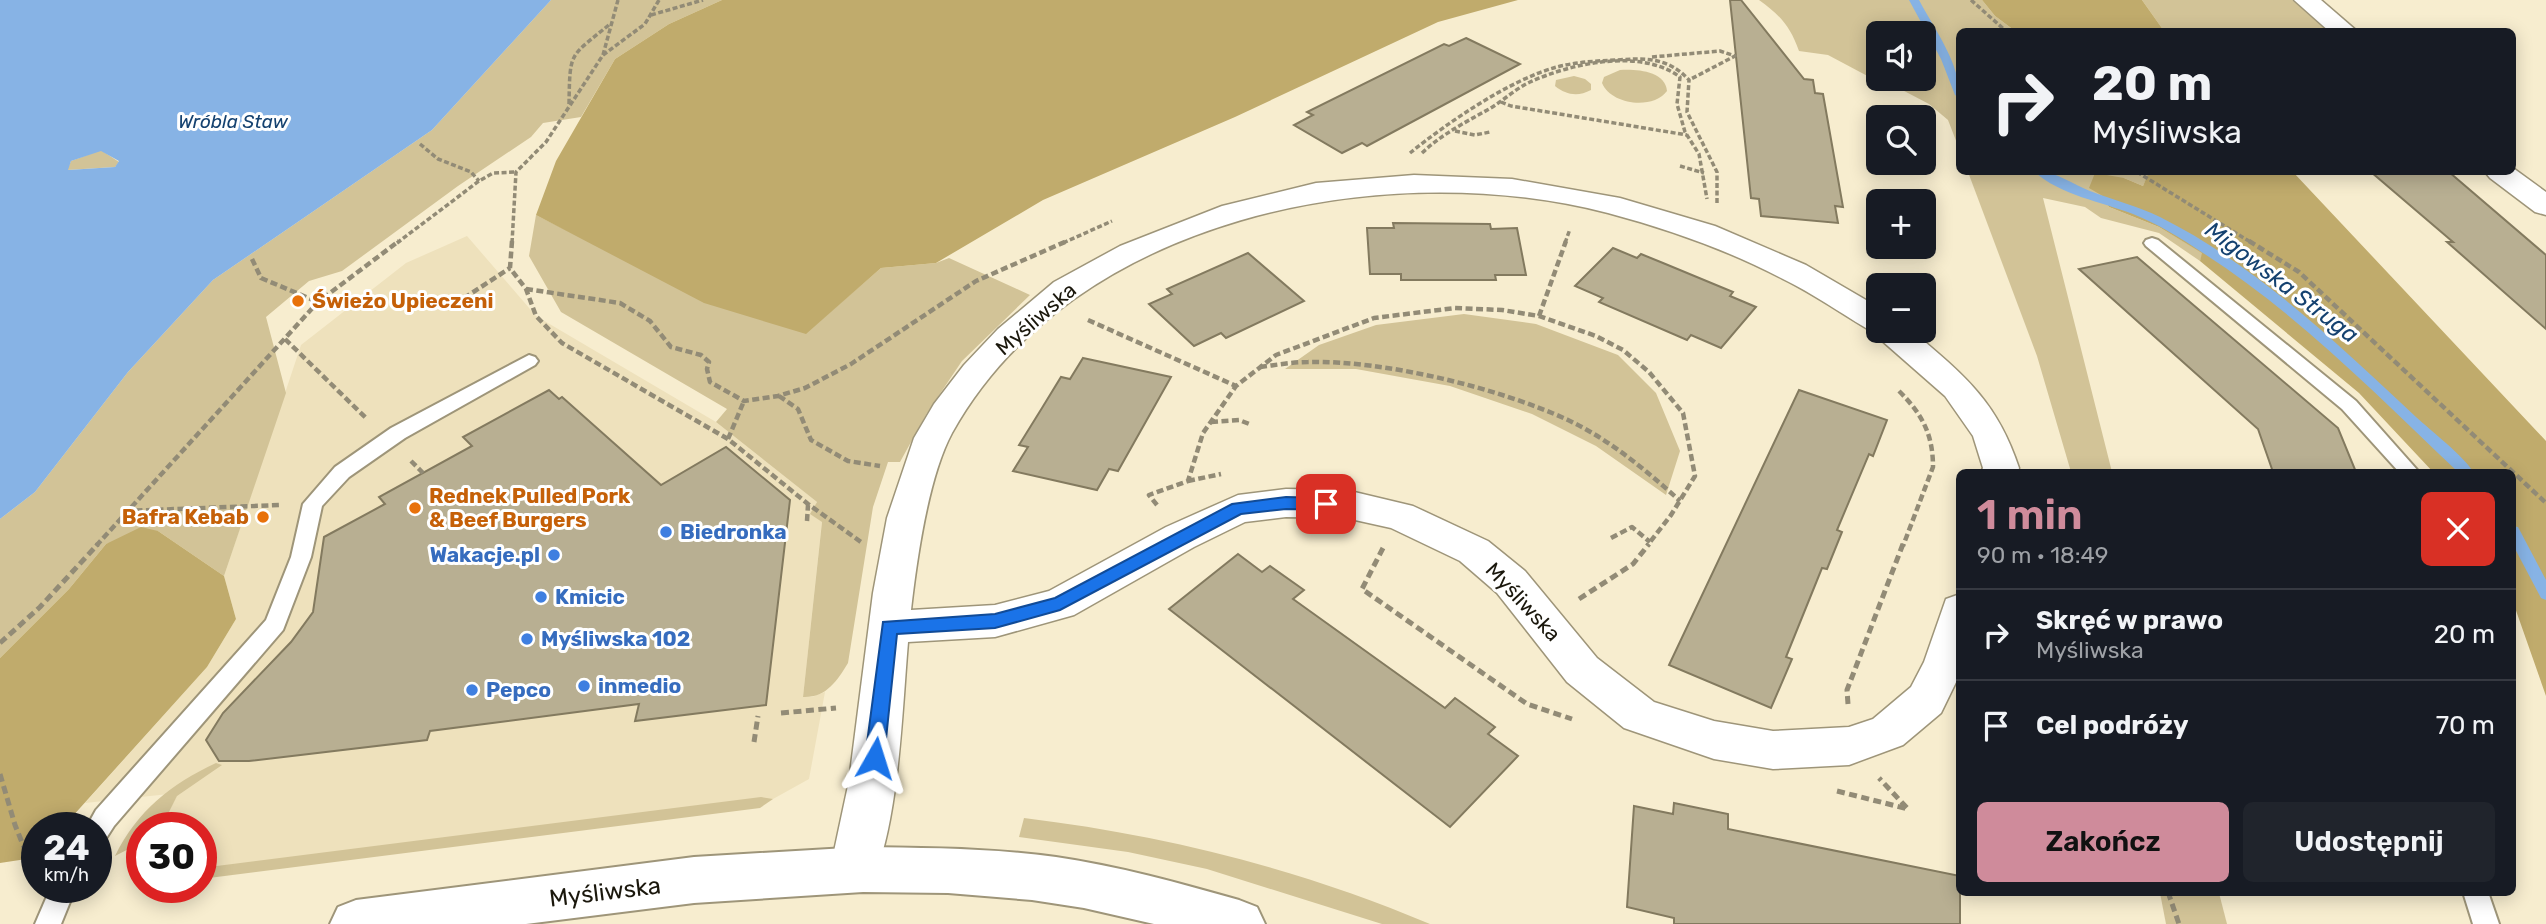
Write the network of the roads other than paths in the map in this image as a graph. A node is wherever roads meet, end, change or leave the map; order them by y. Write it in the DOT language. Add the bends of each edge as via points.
graph roads {
  1 [pos="2306,0"];
  2 [pos="2341,28"];
  3 [pos="2504,175"];
  4 [pos="1409,178"];
  5 [pos="2546,206"];
  6 [pos="2152,243"];
  7 [pos="1866,313"];
  8 [pos="1906,343"];
  9 [pos="529,361"];
  10 [pos="2000,469"];
  11 [pos="2407,469"];
  12 [pos="1956,624"];
  13 [pos="889,627"];
  14 [pos="110,812"];
  15 [pos="854,870"];
  16 [pos="2476,896"];
  17 [pos="57,903"];
  18 [pos="48,924"];
  19 [pos="356,924"];
  20 [pos="1239,924"];
  21 [pos="2486,924"];
  1 -- 2 [label="street"];
  3 -- 5 [label="street"];
  4 -- 7 [label="street, Myśliwska" via="1571,196 1705,221"];
  4 -- 13 [label="street, Myśliwska" via="1224,212 1109,264 1068,288 1011,335 967,383 932,437 907,505"];
  6 -- 11 [label="lane" via="2349,405"];
  8 -- 10 [label="street" via="1957,388 1990,434"];
  9 -- 14 [label="lane" via="388,440 342,472 313,504 301,557 275,624"];
  12 -- 13 [label="street, Myśliwska" via="1945,662 1926,700 1888,732 1849,746 1773,750 1714,740 1639,715 1582,670 1511,582 1474,551 1400,516 1346,504 1286,503 1238,509 1060,604 995,621"];
  13 -- 15 [label="street, Myśliwska" via="872,784"];
  15 -- 19 [label="street, Myśliwska" via="710,880"];
  15 -- 20 [label="street, Myśliwska" via="1034,877 1096,887"];
  16 -- 21 [label="lane"];
  17 -- 18 [label="lane"];
}
